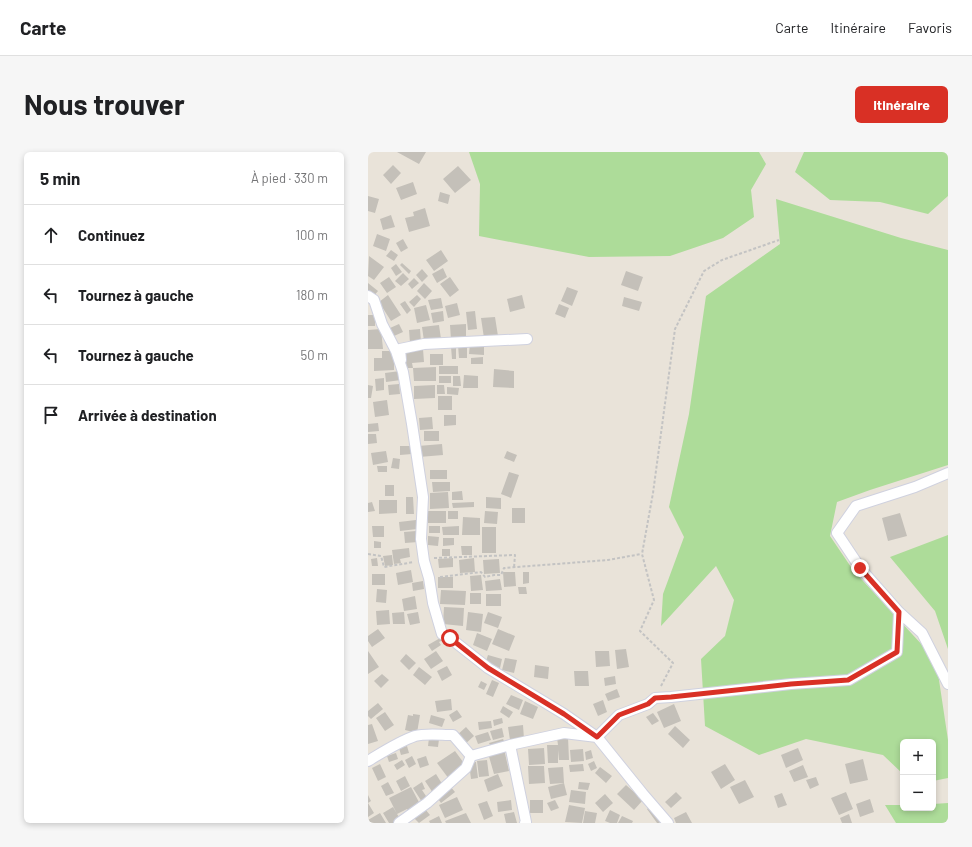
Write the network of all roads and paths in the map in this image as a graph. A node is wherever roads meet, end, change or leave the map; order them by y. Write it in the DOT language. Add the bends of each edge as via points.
graph roads {
  1 [pos="779,240"];
  2 [pos="368,296"];
  3 [pos="527,339"];
  4 [pos="403,372"];
  5 [pos="948,473"];
  6 [pos="368,554"];
  7 [pos="642,554"];
  8 [pos="424,561"];
  9 [pos="514,568"];
  10 [pos="429,578"];
  11 [pos="899,612"];
  12 [pos="948,684"];
  13 [pos="655,698"];
  14 [pos="597,737"];
  15 [pos="510,745"];
  16 [pos="471,756"];
  17 [pos="368,761"];
  18 [pos="406,821"];
  19 [pos="526,823"];
  20 [pos="668,823"];
  1 -- 7 [label="path" via="722,260 704,271 675,329 653,493"];
  2 -- 4 [label="street" via="374,300"];
  3 -- 4 [label="street" via="424,344 400,349"];
  4 -- 8 [label="street" via="414,431 422,497 421,540"];
  5 -- 11 [label="street" via="915,487 856,506 837,533 860,568"];
  6 -- 8 [label="path" via="381,556 384,567"];
  7 -- 9 [label="path" via="608,560"];
  7 -- 13 [label="path" via="654,600 640,631 673,663"];
  8 -- 9 [label="path" via="438,557 515,555"];
  8 -- 10 [label="street"];
  9 -- 10 [label="path" via="504,568 501,575 485,577 481,572"];
  10 -- 14 [label="street" via="442,634 488,668"];
  11 -- 12 [label="street" via="922,633"];
  11 -- 13 [label="street" via="897,652 848,680"];
  13 -- 14 [label="street" via="648,704 619,715"];
  14 -- 15 [label="street" via="564,733"];
  14 -- 20 [label="street"];
  15 -- 16 [label="street"];
  15 -- 19 [label="street"];
  16 -- 17 [label="street" via="452,735 433,734 416,736"];
  16 -- 18 [label="street" via="466,768"];
}
